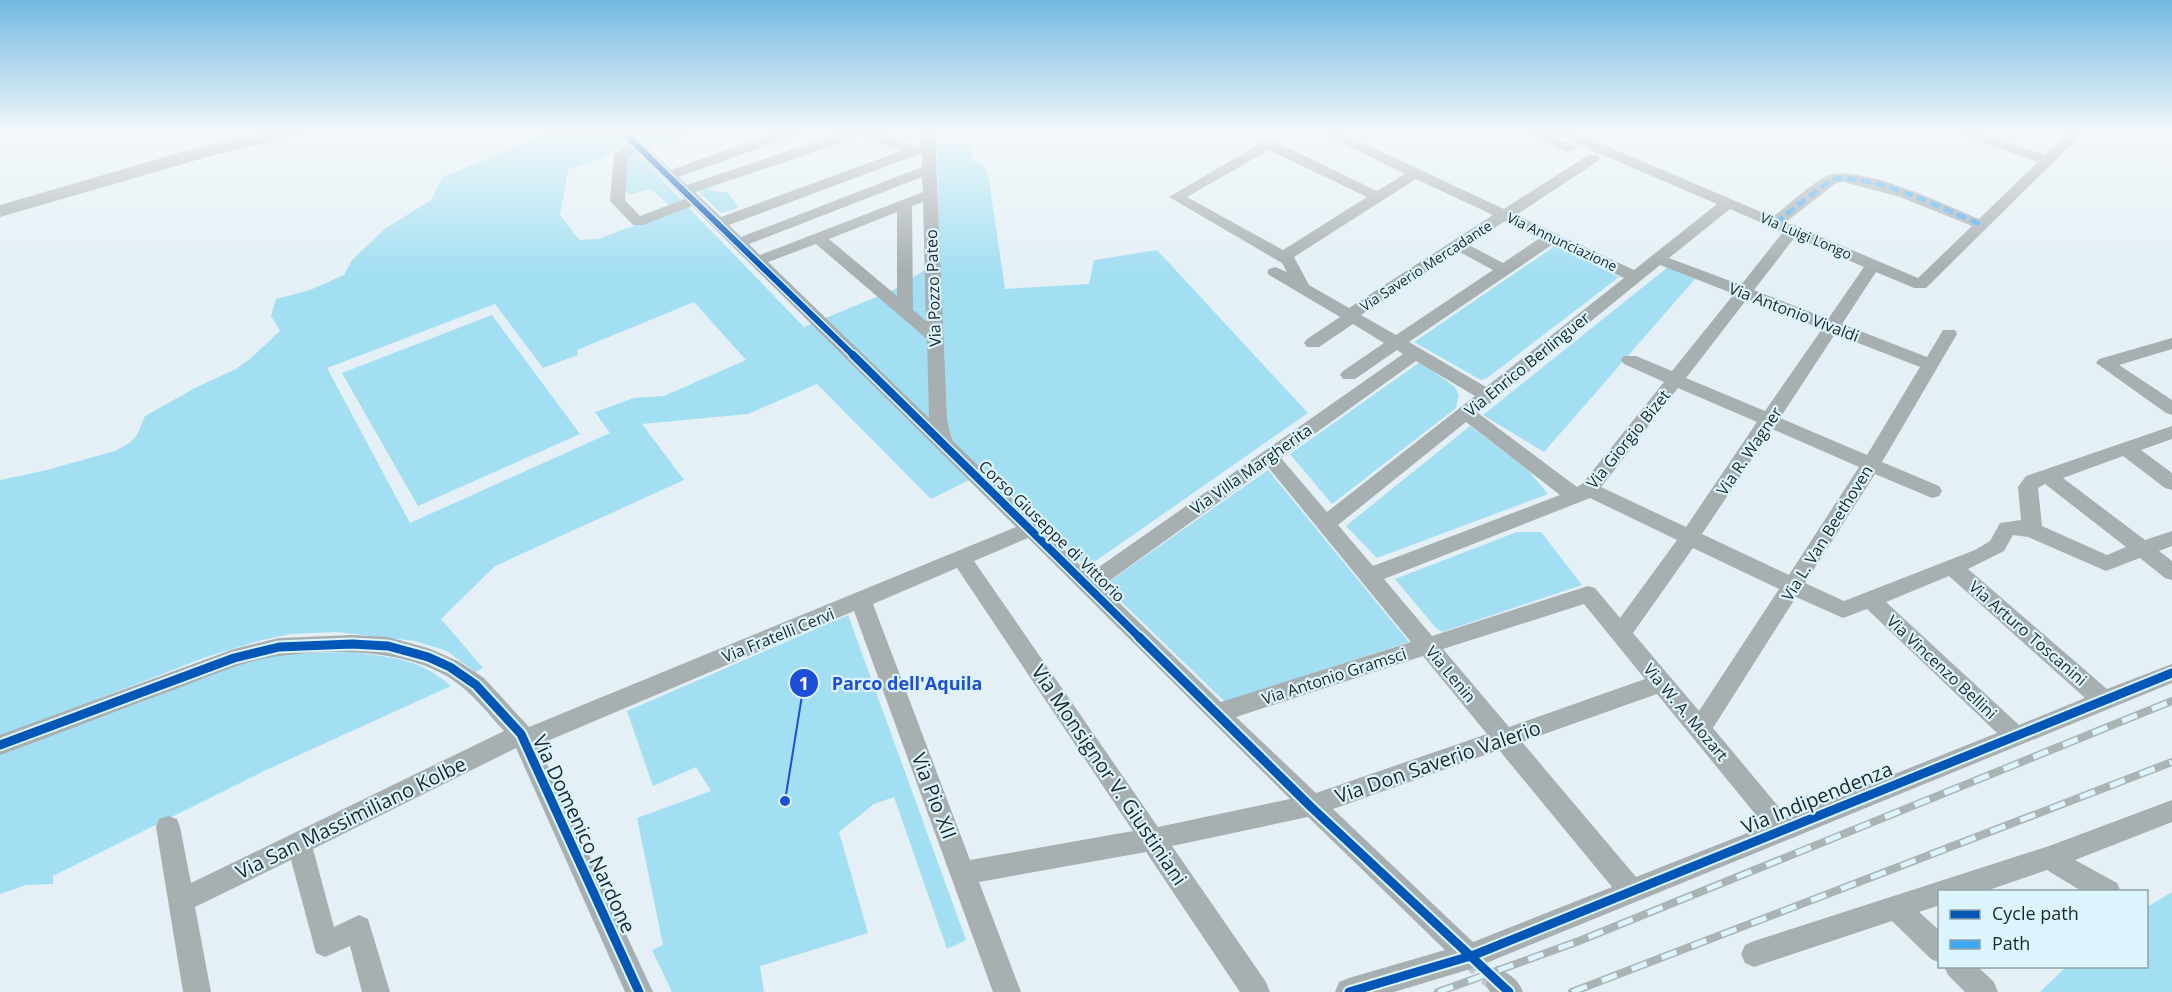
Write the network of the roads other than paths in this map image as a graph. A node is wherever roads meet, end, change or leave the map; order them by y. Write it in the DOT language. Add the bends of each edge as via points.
graph roads {
  1 [pos="116,177"];
  2 [pos="619,177"];
  3 [pos="671,177"];
  4 [pos="737,177"];
  5 [pos="834,177"];
  6 [pos="908,177"];
  7 [pos="929,177"];
  8 [pos="1211,177"];
  9 [pos="1337,177"];
  10 [pos="1409,177"];
  11 [pos="1425,177"];
  12 [pos="1563,177"];
  13 [pos="1668,177"];
  14 [pos="1837,177"];
  15 [pos="1848,177"];
  16 [pos="2031,177"];
  17 [pos="930,194"];
  18 [pos="690,195"];
  19 [pos="1378,197"];
  20 [pos="1728,203"];
  21 [pos="905,204"];
  22 [pos="0,211"];
  23 [pos="1505,215"];
  24 [pos="719,223"];
  25 [pos="1982,225"];
  26 [pos="1783,227"];
  27 [pos="1552,237"];
  28 [pos="819,238"];
  29 [pos="739,243"];
  30 [pos="1458,245"];
  31 [pos="1283,257"];
  32 [pos="1658,259"];
  33 [pos="758,261"];
  34 [pos="1873,265"];
  35 [pos="1505,270"];
  36 [pos="1275,272"];
  37 [pos="1635,277"];
  38 [pos="1303,289"];
  39 [pos="1744,292"];
  40 [pos="905,311"];
  41 [pos="1350,316"];
  42 [pos="1831,326"];
  43 [pos="1949,334"];
  44 [pos="935,337"];
  45 [pos="1313,343"];
  46 [pos="1397,343"];
  47 [pos="2172,343"];
  48 [pos="1415,354"];
  49 [pos="1630,360"];
  50 [pos="1931,365"];
  51 [pos="1349,375"];
  52 [pos="1676,380"];
  53 [pos="1487,396"];
  54 [pos="2172,409"];
  55 [pos="1466,413"];
  56 [pos="1770,420"];
  57 [pos="2172,432"];
  58 [pos="944,445"];
  59 [pos="2125,448"];
  60 [pos="1270,457"];
  61 [pos="1872,463"];
  62 [pos="2048,476"];
  63 [pos="2172,483"];
  64 [pos="1932,491"];
  65 [pos="1583,493"];
  66 [pos="1326,524"];
  67 [pos="1030,529"];
  68 [pos="2032,530"];
  69 [pos="1690,537"];
  70 [pos="2172,538"];
  71 [pos="2142,549"];
  72 [pos="962,559"];
  73 [pos="1952,567"];
  74 [pos="2172,572"];
  75 [pos="1369,576"];
  76 [pos="1088,585"];
  77 [pos="1794,586"];
  78 [pos="1588,594"];
  79 [pos="1870,599"];
  80 [pos="861,601"];
  81 [pos="1621,634"];
  82 [pos="1428,646"];
  83 [pos="2172,673"];
  84 [pos="1662,683"];
  85 [pos="2103,700"];
  86 [pos="1218,713"];
  87 [pos="1700,729"];
  88 [pos="2014,735"];
  89 [pos="522,737"];
  90 [pos="1506,740"];
  91 [pos="0,745"];
  92 [pos="1310,806"];
  93 [pos="2172,811"];
  94 [pos="168,827"];
  95 [pos="1783,830"];
  96 [pos="1153,840"];
  97 [pos="299,843"];
  98 [pos="2049,858"];
  99 [pos="963,873"];
  100 [pos="1947,890"];
  101 [pos="2106,890"];
  102 [pos="1632,892"];
  103 [pos="1938,894"];
  104 [pos="181,901"];
  105 [pos="1895,907"];
  106 [pos="1938,948"];
  107 [pos="1469,952"];
  108 [pos="1754,954"];
  109 [pos="1959,968"];
  110 [pos="197,992"];
  111 [pos="376,992"];
  112 [pos="639,992"];
  113 [pos="1007,992"];
  114 [pos="1256,992"];
  115 [pos="1349,992"];
  116 [pos="1984,992"];
  1 -- 22 [label="main road"];
  2 -- 18 [label="street" via="617,201 638,222"];
  3 -- 18 [label="street, Corso Giuseppe di Vittorio"];
  4 -- 18 [label="street"];
  5 -- 24 [label="street"];
  6 -- 29 [label="street"];
  7 -- 17 [label="street, Via Pozzo Pateo"];
  8 -- 31 [label="street" via="1176,197"];
  9 -- 19 [label="street"];
  10 -- 19 [label="street"];
  11 -- 23 [label="street, Via Annunciazione"];
  12 -- 23 [label="street, Via Saverio Mercadante"];
  13 -- 20 [label="street, Via Luigi Longo"];
  14 -- 26 [label="street, Via Giorgio Bizet"];
  15 -- 25 [label="street, Via Giorgio Bizet"];
  16 -- 25 [label="street"];
  17 -- 21 [label="street"];
  17 -- 44 [label="street, Via Pozzo Pateo"];
  18 -- 24 [label="street, Corso Giuseppe di Vittorio"];
  19 -- 31 [label="street"];
  20 -- 26 [label="street, Via Luigi Longo"];
  20 -- 32 [label="street, Via Enrico Berlinguer"];
  21 -- 28 [label="street"];
  21 -- 40 [label="street, Via Pozzo Pateo"];
  23 -- 27 [label="street, Via Annunciazione"];
  23 -- 30 [label="street, Via Saverio Mercadante"];
  24 -- 29 [label="street, Corso Giuseppe di Vittorio"];
  25 -- 34 [label="street, Via Luigi Longo" via="1920,285"];
  26 -- 34 [label="street, Via Luigi Longo"];
  26 -- 39 [label="street, Via Giorgio Bizet"];
  27 -- 35 [label="street"];
  27 -- 37 [label="street, Via Annunciazione"];
  28 -- 33 [label="street"];
  28 -- 40 [label="street"];
  29 -- 33 [label="street, Corso Giuseppe di Vittorio"];
  30 -- 35 [label="street"];
  30 -- 41 [label="street, Via Saverio Mercadante"];
  31 -- 38 [label="street" via="1289,260"];
  32 -- 37 [label="street, Via Enrico Berlinguer"];
  32 -- 39 [label="street, Via Antonio Vivaldi"];
  33 -- 58 [label="street, Corso Giuseppe di Vittorio"];
  34 -- 42 [label="street, Via R. Wagner"];
  35 -- 46 [label="street"];
  36 -- 38 [label="street"];
  37 -- 53 [label="street, Via Enrico Berlinguer"];
  38 -- 41 [label="street"];
  39 -- 42 [label="street, Via Antonio Vivaldi"];
  39 -- 52 [label="street, Via Giorgio Bizet"];
  40 -- 44 [label="street"];
  41 -- 45 [label="street, Via Saverio Mercadante"];
  41 -- 46 [label="street"];
  42 -- 50 [label="street, Via Antonio Vivaldi"];
  42 -- 56 [label="street, Via R. Wagner"];
  43 -- 50 [label="street, Via L. Van Beethoven"];
  44 -- 58 [label="street, Via Pozzo Pateo" via="938,420"];
  46 -- 48 [label="street"];
  46 -- 51 [label="street"];
  47 -- 54 [label="street" via="2104,363"];
  48 -- 53 [label="street"];
  48 -- 60 [label="street, Via Villa Margherita"];
  49 -- 52 [label="street"];
  50 -- 61 [label="street, Via L. Van Beethoven"];
  52 -- 56 [label="street"];
  52 -- 65 [label="street, Via Giorgio Bizet"];
  53 -- 55 [label="street, Via Enrico Berlinguer"];
  55 -- 65 [label="street"];
  55 -- 66 [label="street, Via Enrico Berlinguer"];
  56 -- 61 [label="street"];
  56 -- 69 [label="street, Via R. Wagner"];
  57 -- 59 [label="street"];
  58 -- 67 [label="street, Corso Giuseppe di Vittorio"];
  59 -- 62 [label="street"];
  59 -- 63 [label="street"];
  60 -- 66 [label="street, Via Lenin"];
  60 -- 76 [label="street, Via Villa Margherita"];
  61 -- 64 [label="street"];
  61 -- 77 [label="street, Via L. Van Beethoven"];
  62 -- 68 [label="street" via="2028,487"];
  62 -- 71 [label="street"];
  65 -- 69 [label="street"];
  65 -- 75 [label="street, Via Giorgio Bizet"];
  66 -- 75 [label="street, Via Lenin"];
  67 -- 72 [label="street, Via Fratelli Cervi"];
  67 -- 76 [label="street, Corso Giuseppe di Vittorio"];
  68 -- 71 [label="street" via="2106,563"];
  68 -- 73 [label="street" via="2007,528 1990,551"];
  69 -- 77 [label="street"];
  69 -- 81 [label="street, Via R. Wagner"];
  70 -- 71 [label="street"];
  71 -- 74 [label="street"];
  72 -- 80 [label="street, Via Fratelli Cervi"];
  72 -- 96 [label="street, Via Monsignor V. Giustiniani"];
  73 -- 79 [label="street"];
  73 -- 85 [label="street, Via Arturo Toscanini"];
  75 -- 82 [label="street, Via Lenin"];
  76 -- 86 [label="street, Corso Giuseppe di Vittorio"];
  77 -- 79 [label="street" via="1843,610"];
  77 -- 87 [label="street, Via L. Van Beethoven"];
  78 -- 81 [label="street, Via W. A. Mozart"];
  78 -- 82 [label="street, Via Antonio Gramsci"];
  79 -- 88 [label="street, Via Vincenzo Bellini"];
  80 -- 89 [label="street, Via Fratelli Cervi"];
  80 -- 99 [label="street, Via Pio XII"];
  81 -- 84 [label="street, Via W. A. Mozart"];
  82 -- 86 [label="street, Via Antonio Gramsci"];
  82 -- 90 [label="street, Via Lenin"];
  83 -- 85 [label="street, Via Indipendenza"];
  84 -- 87 [label="street, Via W. A. Mozart"];
  84 -- 90 [label="street, Via Don Saverio Valerio"];
  85 -- 88 [label="street, Via Indipendenza"];
  86 -- 92 [label="street, Corso Giuseppe di Vittorio"];
  87 -- 95 [label="street, Via W. A. Mozart"];
  88 -- 95 [label="street, Via Indipendenza"];
  89 -- 91 [label="street, Via Domenico Nardone" via="476,685 450,667 388,646 352,644 279,646 212,666"];
  89 -- 97 [label="street, Via San Massimiliano Kolbe"];
  89 -- 112 [label="street, Via Domenico Nardone"];
  90 -- 92 [label="street, Via Don Saverio Valerio"];
  90 -- 102 [label="street, Via Lenin"];
  92 -- 96 [label="street, Via Don Saverio Valerio"];
  92 -- 107 [label="street, Corso Giuseppe di Vittorio"];
  93 -- 98 [label="street"];
  94 -- 104 [label="street"];
  95 -- 102 [label="street, Via Indipendenza"];
  96 -- 99 [label="street, Via Don Saverio Valerio"];
  96 -- 114 [label="street, Via Monsignor V. Giustiniani"];
  97 -- 104 [label="street, Via San Massimiliano Kolbe"];
  97 -- 111 [label="street" via="325,944 359,928"];
  98 -- 100 [label="street"];
  98 -- 101 [label="street"];
  99 -- 113 [label="street, Via Pio XII"];
  102 -- 107 [label="street, Via Indipendenza"];
  103 -- 105 [label="street"];
  104 -- 110 [label="street"];
  105 -- 106 [label="street"];
  105 -- 108 [label="street"];
  107 -- 115 [label="street, Via Indipendenza"];
  109 -- 116 [label="street"];
}
